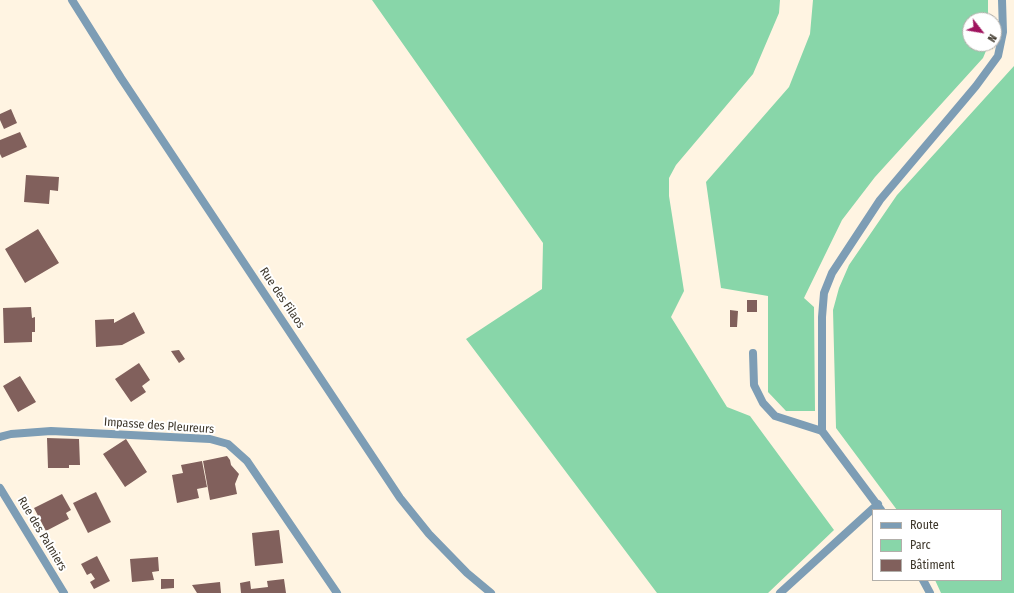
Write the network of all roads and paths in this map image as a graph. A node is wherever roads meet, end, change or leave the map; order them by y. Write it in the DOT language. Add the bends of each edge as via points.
graph roads {
  1 [pos="72,0"];
  2 [pos="1002,0"];
  3 [pos="753,353"];
  4 [pos="822,431"];
  5 [pos="0,438"];
  6 [pos="0,488"];
  7 [pos="879,507"];
  8 [pos="872,513"];
  9 [pos="924,581"];
  10 [pos="64,593"];
  11 [pos="337,593"];
  12 [pos="491,593"];
  13 [pos="780,593"];
  14 [pos="930,593"];
  1 -- 12 [label="street, Rue des Filaos" via="400,498 445,551"];
  2 -- 4 [label="street" via="1003,32 998,56 880,200 832,273 824,293 822,317"];
  3 -- 4 [label="street" via="754,386 763,403 775,416"];
  4 -- 7 [label="street"];
  5 -- 11 [label="street, Impasse des Pleureurs" via="11,434 51,431 210,439 228,444 247,461"];
  6 -- 10 [label="street, Rue des Palmiers"];
  8 -- 13 [label="street"];
  9 -- 14 [label="street"];
}
